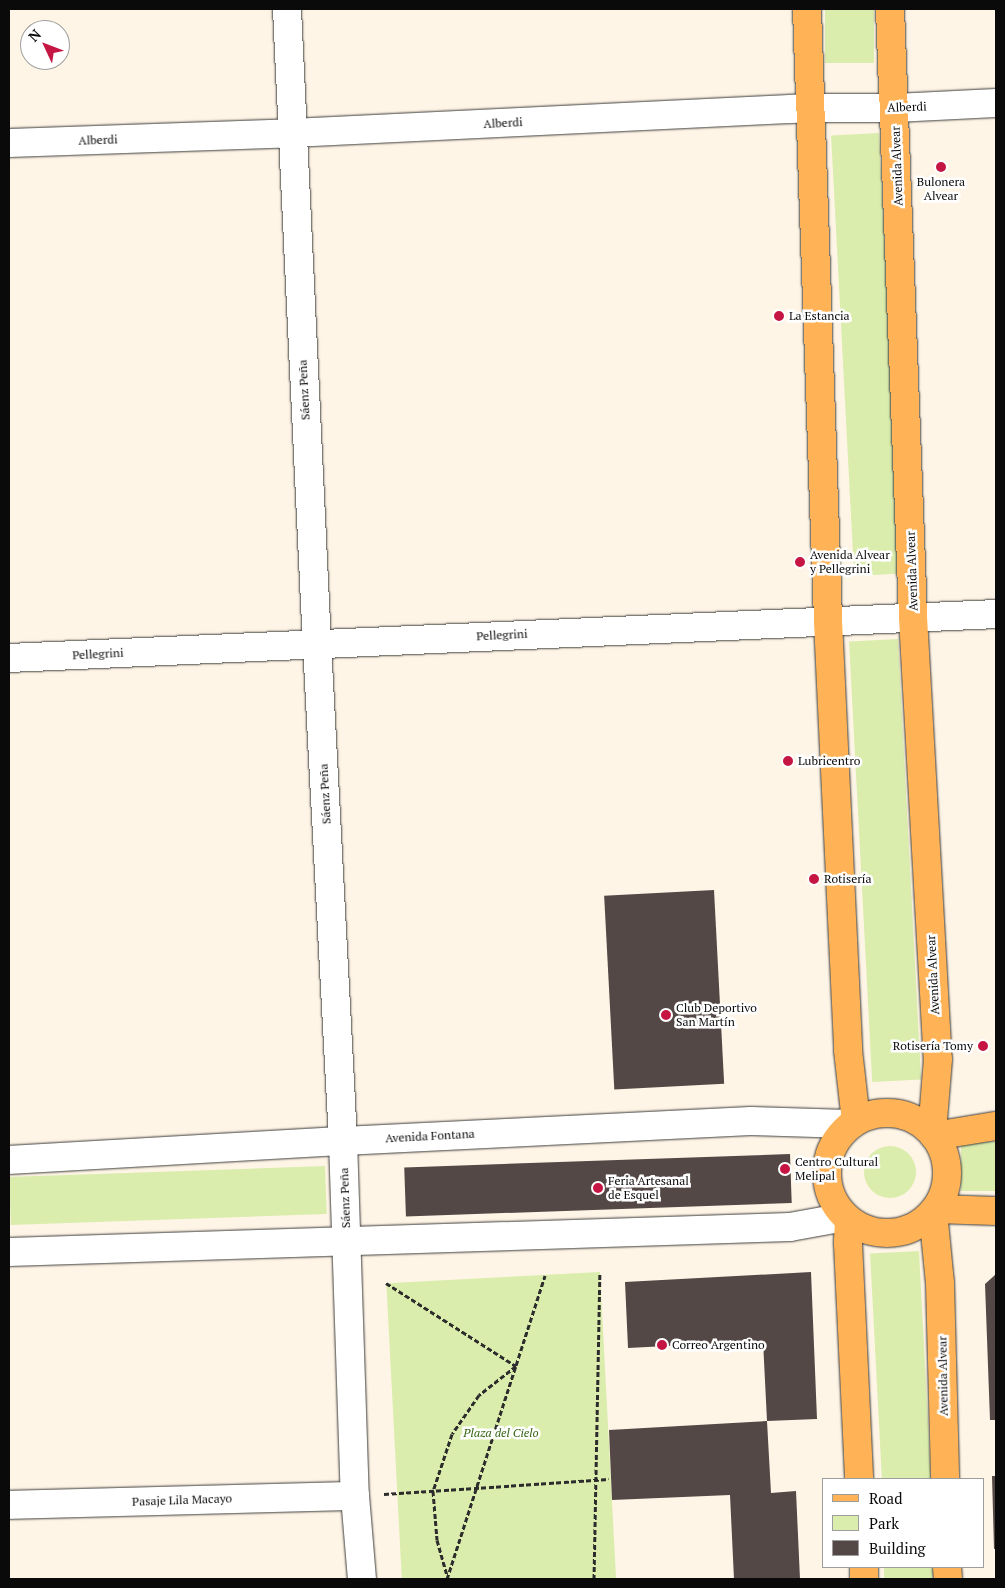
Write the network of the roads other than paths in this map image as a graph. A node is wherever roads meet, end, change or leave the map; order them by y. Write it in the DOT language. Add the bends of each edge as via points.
graph roads {
  1 [pos="287,9"];
  2 [pos="807,9"];
  3 [pos="890,9"];
  4 [pos="996,103"];
  5 [pos="811,108"];
  6 [pos="895,108"];
  7 [pos="292,133"];
  8 [pos="9,143"];
  9 [pos="996,614"];
  10 [pos="913,617"];
  11 [pos="828,621"];
  12 [pos="317,644"];
  13 [pos="9,658"];
  14 [pos="854,1123"];
  15 [pos="996,1126"];
  16 [pos="933,1134"];
  17 [pos="343,1141"];
  18 [pos="9,1160"];
  19 [pos="935,1211"];
  20 [pos="996,1211"];
  21 [pos="847,1219"];
  22 [pos="346,1241"];
  23 [pos="9,1252"];
  24 [pos="859,1478"];
  25 [pos="945,1478"];
  26 [pos="356,1496"];
  27 [pos="9,1505"];
  28 [pos="362,1579"];
  1 -- 7 [label="street, Sáenz Peña"];
  2 -- 5 [label="main road"];
  3 -- 6 [label="main road, Avenida Alvear"];
  4 -- 6 [label="street, Alberdi"];
  5 -- 6 [label="street, Alberdi"];
  5 -- 7 [label="street, Alberdi"];
  5 -- 11 [label="main road"];
  6 -- 10 [label="main road, Avenida Alvear"];
  7 -- 8 [label="street, Alberdi"];
  7 -- 12 [label="street, Sáenz Peña"];
  9 -- 10 [label="street, Pellegrini"];
  10 -- 11 [label="street, Pellegrini"];
  10 -- 16 [label="main road, Avenida Alvear" via="938,1059"];
  11 -- 12 [label="street, Pellegrini"];
  11 -- 14 [label="main road"];
  12 -- 13 [label="street, Pellegrini"];
  12 -- 17 [label="street, Sáenz Peña"];
  14 -- 16 [label="main road" via="888,1112 919,1122"];
  14 -- 17 [label="street, Avenida Fontana" via="751,1121"];
  14 -- 21 [label="main road" via="833,1145 826,1174 834,1203"];
  15 -- 16 [label="main road"];
  16 -- 19 [label="main road" via="947,1162 948,1178"];
  17 -- 18 [label="street, Avenida Fontana"];
  17 -- 22 [label="street, Sáenz Peña"];
  19 -- 20 [label="main road"];
  19 -- 21 [label="main road" via="913,1228 899,1233 868,1232"];
  19 -- 25 [label="main road, Avenida Alvear"];
  21 -- 22 [label="street" via="790,1227"];
  21 -- 24 [label="main road"];
  22 -- 23 [label="street"];
  22 -- 26 [label="street, Sáenz Peña"];
  26 -- 27 [label="street, Pasaje Lila Macayo"];
  26 -- 28 [label="street, Sáenz Peña"];
}
